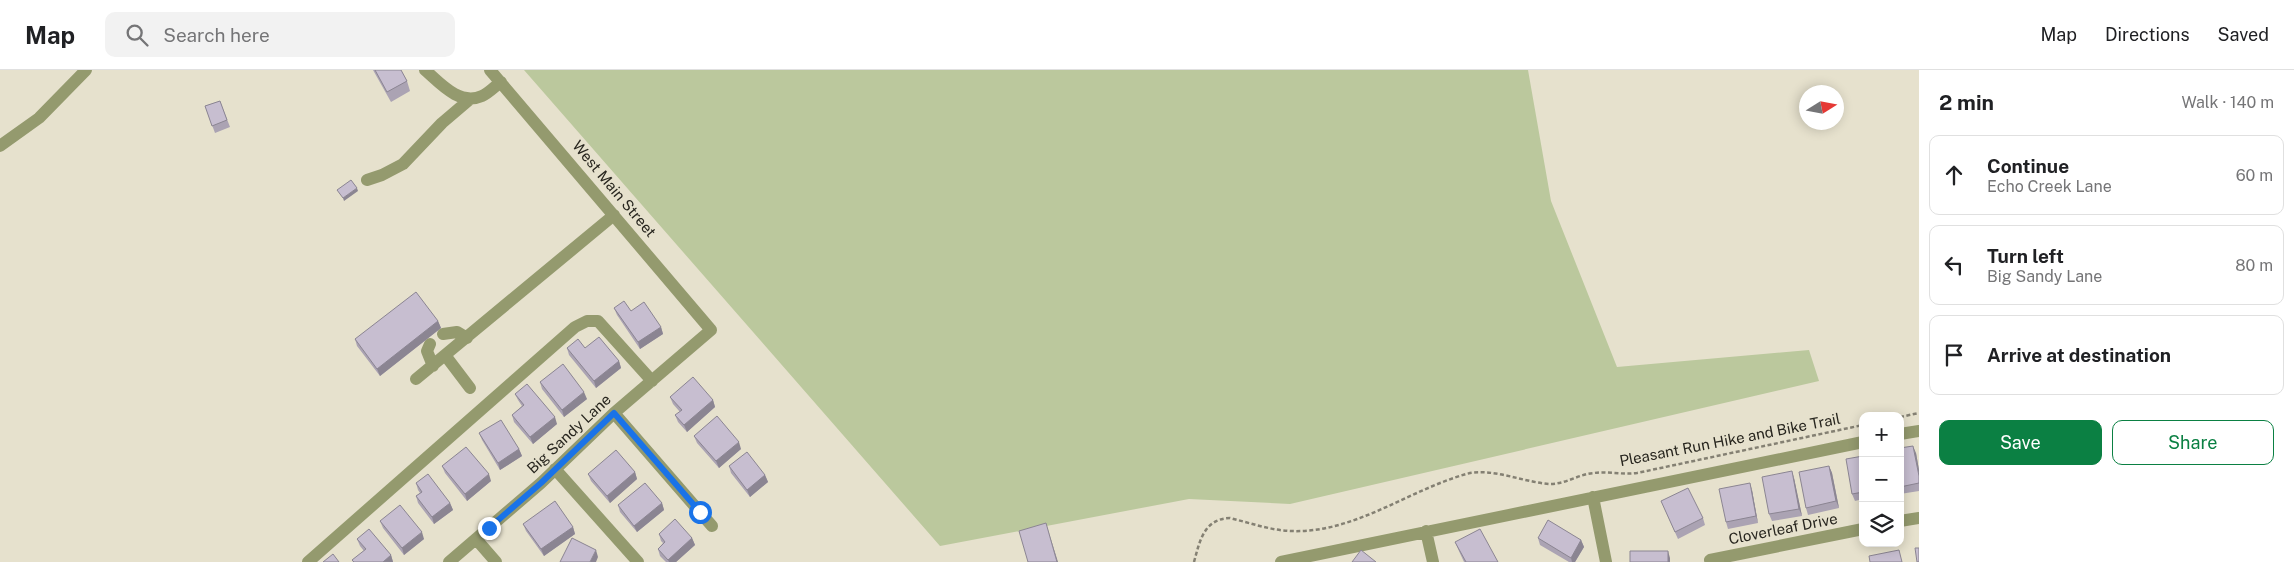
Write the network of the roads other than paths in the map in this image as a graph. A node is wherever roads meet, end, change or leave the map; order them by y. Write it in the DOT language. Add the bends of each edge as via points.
graph roads {
  1 [pos="86,70"];
  2 [pos="425,70"];
  3 [pos="490,70"];
  4 [pos="501,82"];
  5 [pos="469,100"];
  6 [pos="0,146"];
  7 [pos="367,180"];
  8 [pos="614,215"];
  9 [pos="711,330"];
  10 [pos="443,334"];
  11 [pos="467,338"];
  12 [pos="430,344"];
  13 [pos="445,355"];
  14 [pos="432,366"];
  15 [pos="416,379"];
  16 [pos="652,381"];
  17 [pos="470,388"];
  18 [pos="614,413"];
  19 [pos="1919,430"];
  20 [pos="1904,433"];
  21 [pos="1859,443"];
  22 [pos="555,469"];
  23 [pos="1593,497"];
  24 [pos="1919,518"];
  25 [pos="1904,520"];
  26 [pos="712,526"];
  27 [pos="1859,530"];
  28 [pos="1426,531"];
  29 [pos="476,539"];
  30 [pos="1710,561"];
  31 [pos="308,562"];
  32 [pos="449,562"];
  33 [pos="496,562"];
  34 [pos="638,562"];
  35 [pos="1281,562"];
  36 [pos="1433,562"];
  37 [pos="1606,562"];
  1 -- 6 [label="street" via="39,118"];
  2 -- 5 [label="street" via="450,92"];
  3 -- 4 [label="street, West Main Street"];
  4 -- 5 [label="street" via="483,96"];
  4 -- 8 [label="street, West Main Street"];
  5 -- 7 [label="street" via="403,164"];
  8 -- 9 [label="street, West Main Street"];
  8 -- 11 [label="street"];
  9 -- 16 [label="street, Big Sandy Lane"];
  10 -- 11 [label="street" via="457,332"];
  11 -- 13 [label="street"];
  12 -- 14 [label="street" via="427,351"];
  13 -- 14 [label="street"];
  13 -- 17 [label="street"];
  14 -- 15 [label="street"];
  16 -- 18 [label="street, Big Sandy Lane"];
  16 -- 31 [label="street" via="598,321 587,321 575,327"];
  18 -- 22 [label="street, Big Sandy Lane"];
  18 -- 26 [label="street"];
  19 -- 20 [label="street"];
  21 -- 23 [label="street"];
  22 -- 29 [label="street, Big Sandy Lane"];
  22 -- 34 [label="street"];
  23 -- 28 [label="street"];
  23 -- 37 [label="street"];
  24 -- 25 [label="street"];
  27 -- 30 [label="street, Cloverleaf Drive"];
  28 -- 35 [label="street"];
  28 -- 36 [label="street"];
  29 -- 32 [label="street, Big Sandy Lane"];
  29 -- 33 [label="street"];
}
